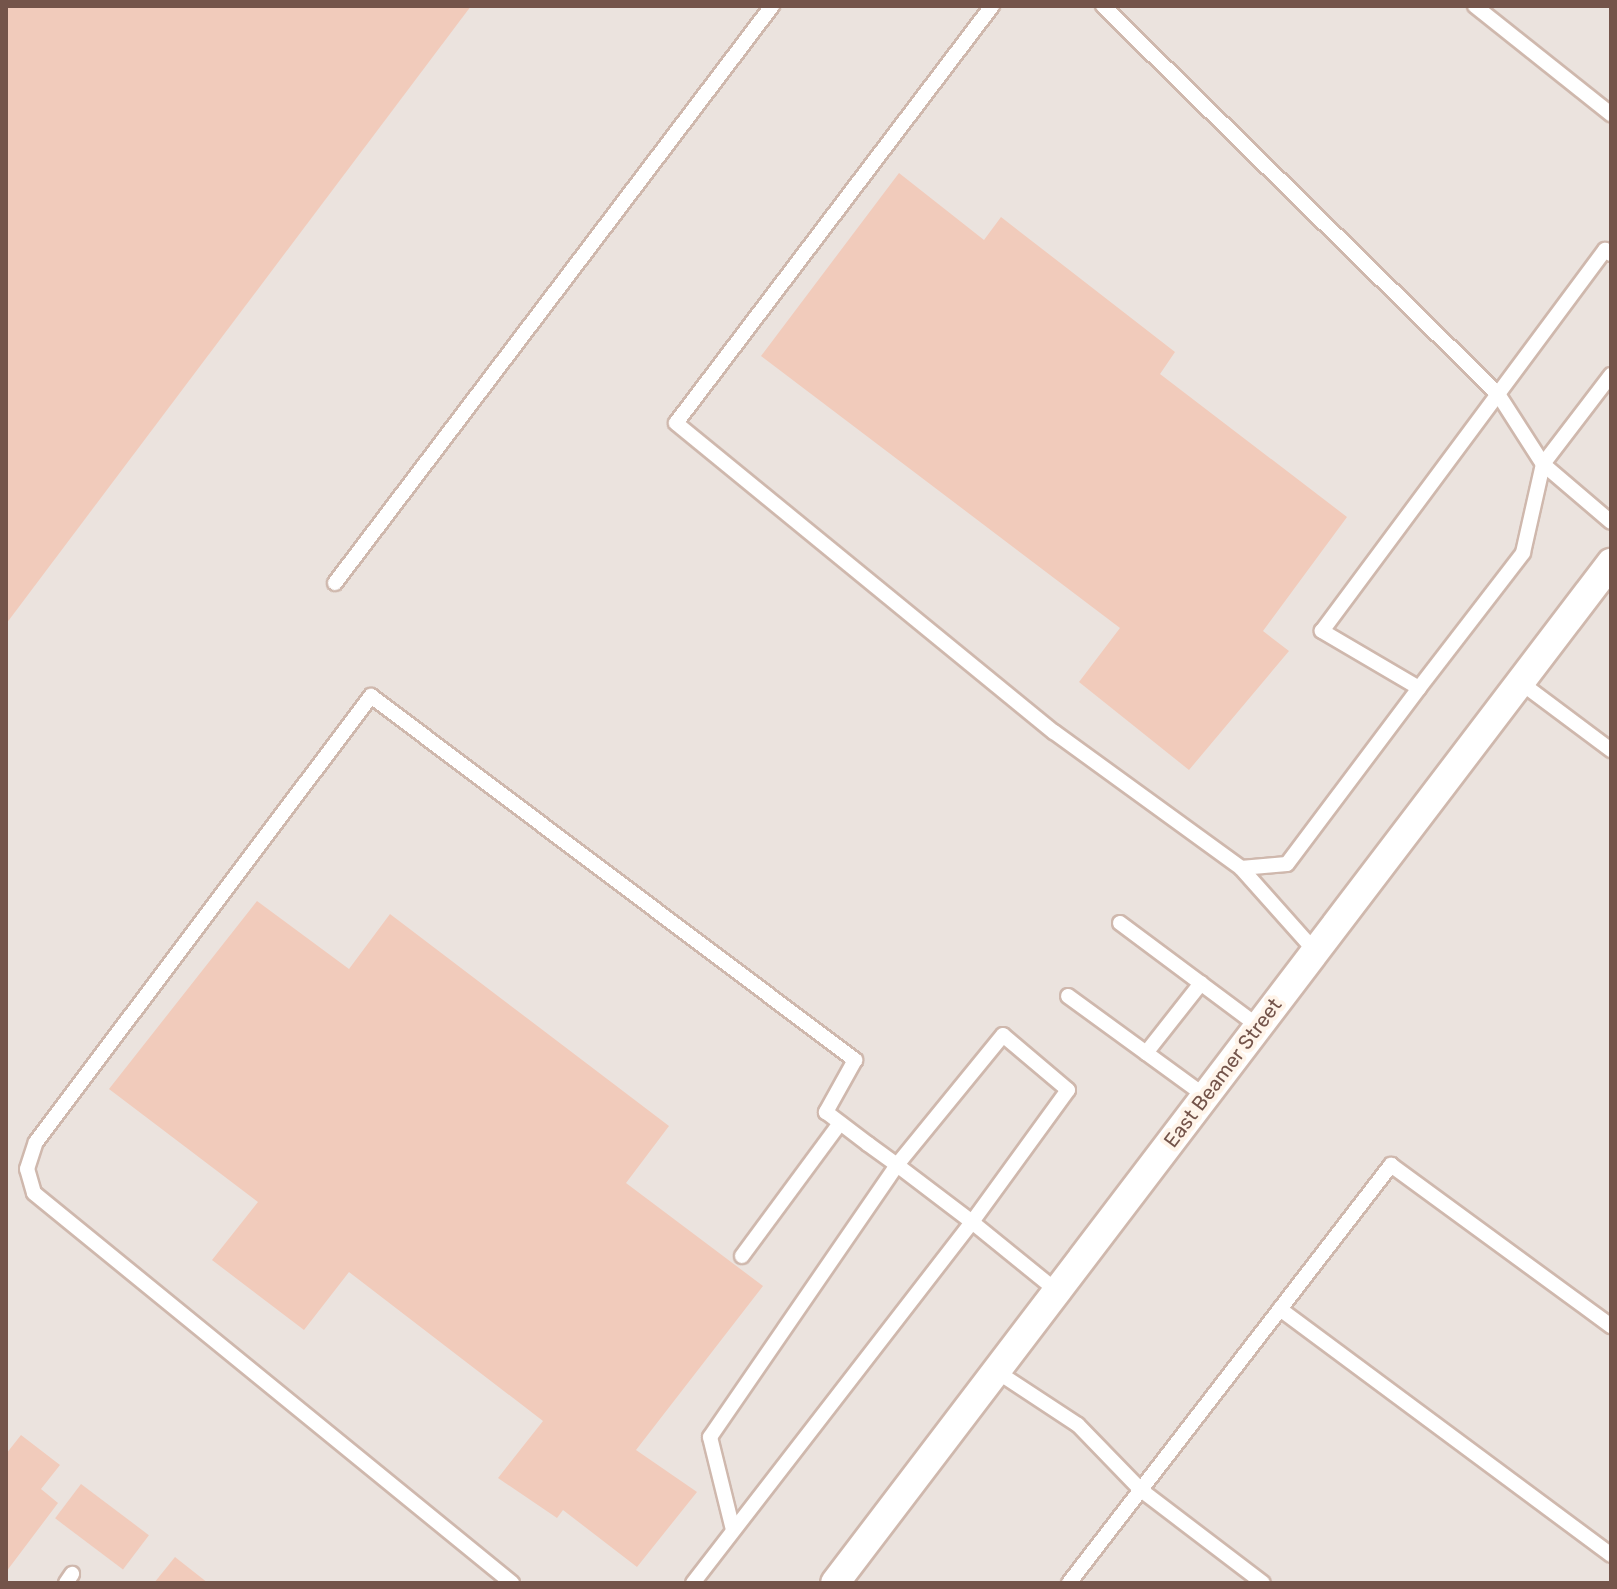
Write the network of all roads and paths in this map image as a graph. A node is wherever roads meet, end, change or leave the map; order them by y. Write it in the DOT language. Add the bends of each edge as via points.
graph roads {
  1 [pos="772,6"];
  2 [pos="992,6"];
  3 [pos="1103,6"];
  4 [pos="1475,6"];
  5 [pos="1611,114"];
  6 [pos="1611,254"];
  7 [pos="1611,375"];
  8 [pos="1498,394"];
  9 [pos="1543,464"];
  10 [pos="1611,522"];
  11 [pos="1611,563"];
  12 [pos="335,583"];
  13 [pos="1520,682"];
  14 [pos="1419,688"];
  15 [pos="1611,750"];
  16 [pos="1241,868"];
  17 [pos="1120,923"];
  18 [pos="1315,951"];
  19 [pos="1201,983"];
  20 [pos="1068,996"];
  21 [pos="1258,1026"];
  22 [pos="1146,1053"];
  23 [pos="1205,1096"];
  24 [pos="840,1123"];
  25 [pos="897,1165"];
  26 [pos="972,1222"];
  27 [pos="742,1256"];
  28 [pos="1057,1291"];
  29 [pos="1280,1309"];
  30 [pos="1611,1326"];
  31 [pos="996,1371"];
  32 [pos="1141,1490"];
  33 [pos="733,1530"];
  34 [pos="1611,1555"];
  35 [pos="512,1583"];
  36 [pos="693,1583"];
  37 [pos="835,1583"];
  38 [pos="1069,1583"];
  39 [pos="1263,1583"];
  1 -- 12 [label="lane"];
  2 -- 16 [label="lane" via="676,423 1054,732"];
  3 -- 8 [label="lane"];
  4 -- 5 [label="lane"];
  6 -- 8 [label="lane" via="1605,250"];
  7 -- 9 [label="lane"];
  8 -- 9 [label="lane"];
  8 -- 14 [label="lane" via="1322,631"];
  9 -- 10 [label="lane"];
  9 -- 14 [label="lane" via="1523,553"];
  11 -- 13 [label="street, East Beamer Street"];
  13 -- 15 [label="lane"];
  13 -- 18 [label="street, East Beamer Street"];
  14 -- 16 [label="lane" via="1287,864"];
  16 -- 18 [label="lane"];
  17 -- 19 [label="lane"];
  18 -- 21 [label="street, East Beamer Street"];
  19 -- 21 [label="lane"];
  19 -- 22 [label="lane"];
  20 -- 22 [label="lane"];
  21 -- 23 [label="street, East Beamer Street"];
  22 -- 23 [label="lane"];
  23 -- 28 [label="street, East Beamer Street"];
  24 -- 25 [label="lane"];
  24 -- 27 [label="lane"];
  24 -- 35 [label="lane" via="826,1112 855,1060 371,696 36,1142 27,1169 34,1193"];
  25 -- 26 [label="lane"];
  25 -- 26 [label="lane" via="1003,1035 1068,1090"];
  25 -- 33 [label="lane" via="710,1437"];
  26 -- 28 [label="lane"];
  26 -- 33 [label="lane"];
  28 -- 31 [label="street, East Beamer Street"];
  29 -- 30 [label="lane" via="1391,1165"];
  29 -- 32 [label="lane"];
  29 -- 34 [label="lane"];
  31 -- 32 [label="lane" via="1078,1425"];
  31 -- 37 [label="street, East Beamer Street"];
  32 -- 38 [label="lane"];
  32 -- 39 [label="lane"];
  33 -- 36 [label="lane"];
}
